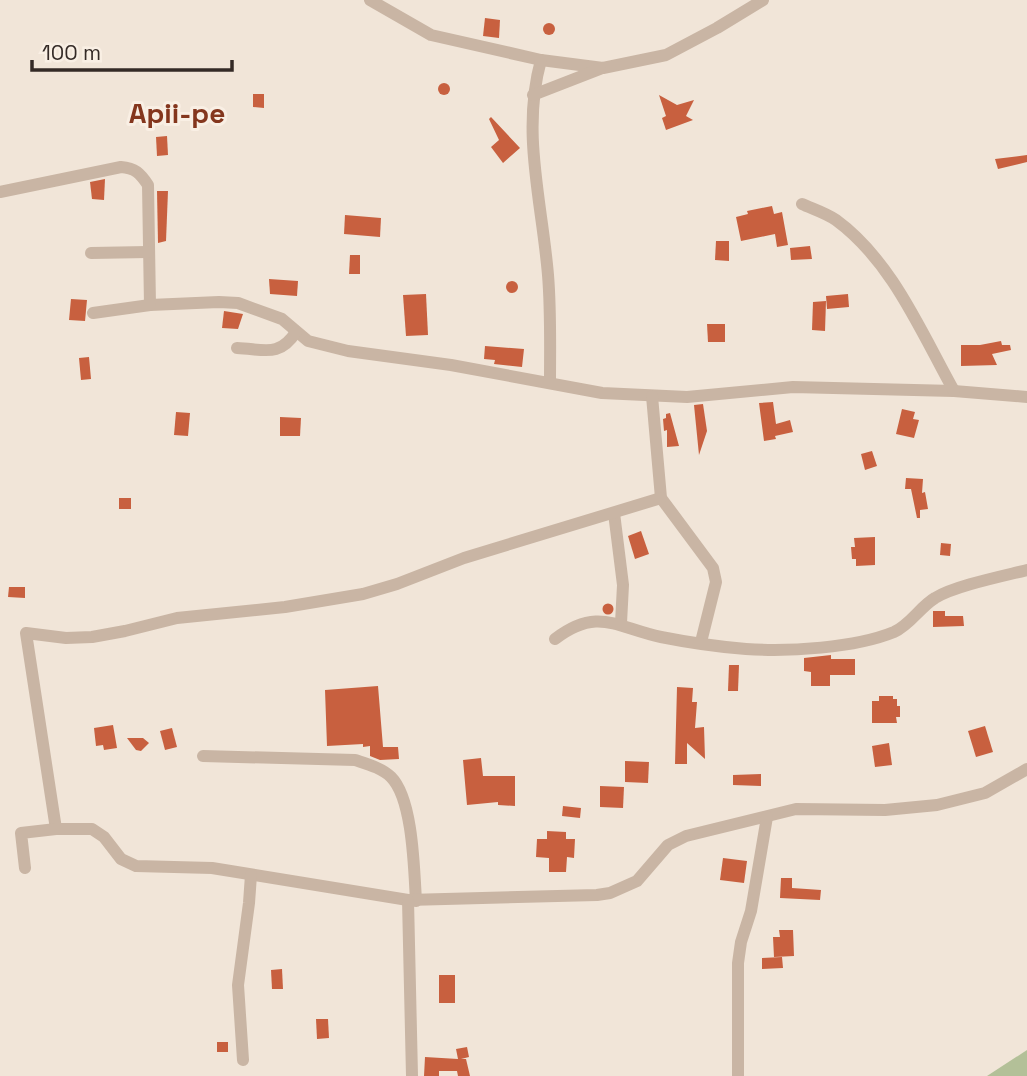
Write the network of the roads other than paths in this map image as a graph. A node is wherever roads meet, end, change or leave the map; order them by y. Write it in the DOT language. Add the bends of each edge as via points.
graph roads {
  1 [pos="370,0"];
  2 [pos="763,0"];
  3 [pos="541,60"];
  4 [pos="603,68"];
  5 [pos="533,95"];
  6 [pos="0,192"];
  7 [pos="802,204"];
  8 [pos="91,253"];
  9 [pos="148,253"];
  10 [pos="150,305"];
  11 [pos="93,313"];
  12 [pos="296,332"];
  13 [pos="237,348"];
  14 [pos="550,383"];
  15 [pos="954,391"];
  16 [pos="652,396"];
  17 [pos="1027,397"];
  18 [pos="661,498"];
  19 [pos="614,513"];
  20 [pos="1027,570"];
  21 [pos="621,623"];
  22 [pos="555,639"];
  23 [pos="701,642"];
  24 [pos="203,756"];
  25 [pos="1027,769"];
  26 [pos="767,817"];
  27 [pos="56,829"];
  28 [pos="25,867"];
  29 [pos="251,875"];
  30 [pos="412,900"];
  31 [pos="243,1060"];
  32 [pos="412,1076"];
  33 [pos="738,1076"];
  1 -- 3 [label="street" via="431,35"];
  2 -- 4 [label="street" via="666,55"];
  3 -- 4 [label="street"];
  3 -- 5 [label="street"];
  4 -- 5 [label="street"];
  5 -- 14 [label="street" via="531,133 548,277"];
  6 -- 9 [label="street" via="131,168 148,185"];
  7 -- 15 [label="street" via="834,218 866,248 896,286"];
  8 -- 9 [label="street"];
  9 -- 10 [label="street"];
  10 -- 11 [label="street"];
  10 -- 12 [label="street" via="238,303 277,316"];
  12 -- 13 [label="street" via="280,349"];
  12 -- 14 [label="street" via="308,341 348,351"];
  14 -- 16 [label="street"];
  15 -- 16 [label="street" via="793,387"];
  15 -- 17 [label="street"];
  16 -- 18 [label="street"];
  18 -- 19 [label="street"];
  18 -- 23 [label="street" via="713,568 716,582"];
  19 -- 21 [label="street" via="623,585"];
  19 -- 27 [label="street" via="363,594 177,618 92,637 26,633"];
  20 -- 23 [label="street" via="937,596 895,632 844,645 768,650"];
  21 -- 22 [label="street" via="579,624"];
  21 -- 23 [label="street" via="662,637"];
  24 -- 30 [label="street" via="355,761 390,776 401,792 407,814"];
  25 -- 26 [label="street" via="985,793 937,805 885,810 796,809"];
  26 -- 30 [label="street" via="686,836 668,845 637,881 610,894"];
  26 -- 33 [label="street" via="738,963"];
  27 -- 28 [label="street" via="21,833"];
  27 -- 29 [label="street" via="92,829 121,859 136,866 212,868"];
  29 -- 30 [label="street"];
  29 -- 31 [label="street" via="238,985"];
  30 -- 32 [label="street"];
}
